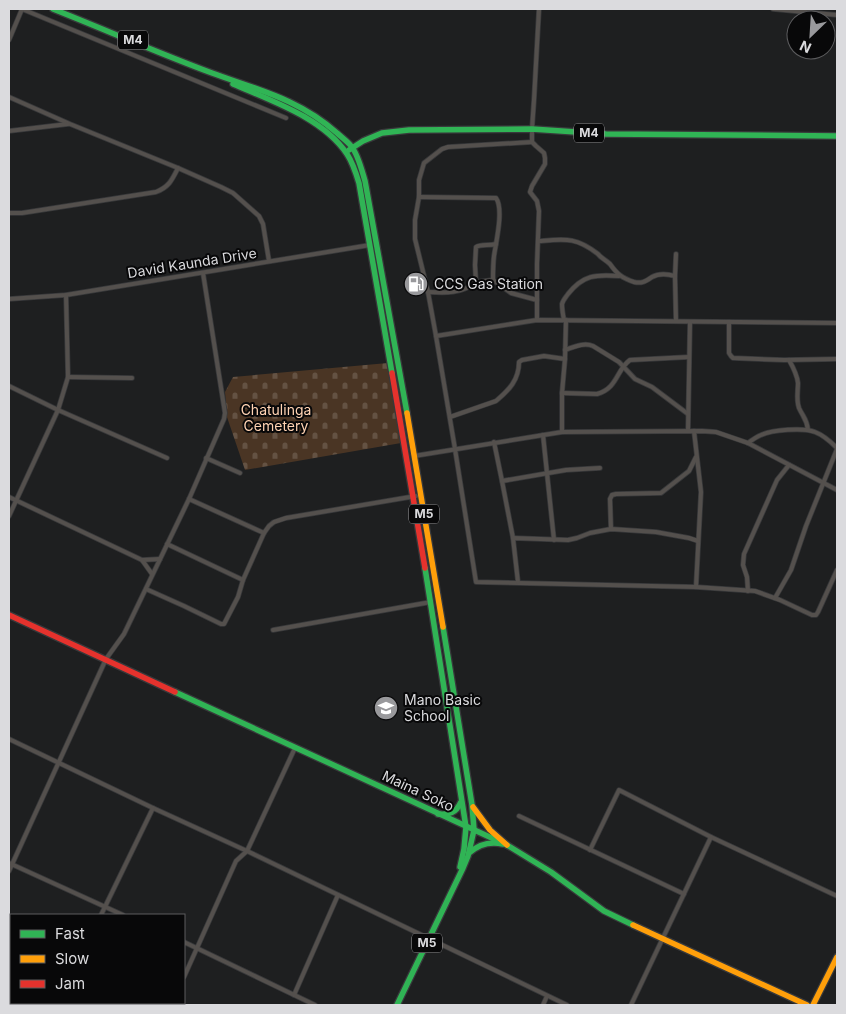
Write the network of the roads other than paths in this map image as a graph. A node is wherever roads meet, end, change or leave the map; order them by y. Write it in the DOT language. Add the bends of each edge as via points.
graph roads {
  1 [pos="22,9"];
  2 [pos="54,9"];
  3 [pos="539,9"];
  4 [pos="68,12"];
  5 [pos="9,40"];
  6 [pos="204,70"];
  7 [pos="212,73"];
  8 [pos="201,82"];
  9 [pos="9,97"];
  10 [pos="286,118"];
  11 [pos="70,124"];
  12 [pos="532,129"];
  13 [pos="9,131"];
  14 [pos="837,136"];
  15 [pos="532,142"];
  16 [pos="352,147"];
  17 [pos="346,152"];
  18 [pos="178,168"];
  19 [pos="419,197"];
  20 [pos="9,214"];
  21 [pos="539,241"];
  22 [pos="378,243"];
  23 [pos="496,244"];
  24 [pos="370,245"];
  25 [pos="676,254"];
  26 [pos="269,261"];
  27 [pos="203,273"];
  28 [pos="619,276"];
  29 [pos="675,276"];
  30 [pos="493,280"];
  31 [pos="476,282"];
  32 [pos="428,292"];
  33 [pos="66,295"];
  34 [pos="9,299"];
  35 [pos="537,300"];
  36 [pos="537,320"];
  37 [pos="565,320"];
  38 [pos="676,321"];
  39 [pos="690,322"];
  40 [pos="730,322"];
  41 [pos="837,323"];
  42 [pos="436,336"];
  43 [pos="565,350"];
  44 [pos="689,356"];
  45 [pos="565,359"];
  46 [pos="837,359"];
  47 [pos="789,360"];
  48 [pos="624,366"];
  49 [pos="68,377"];
  50 [pos="132,378"];
  51 [pos="9,386"];
  52 [pos="562,393"];
  53 [pos="58,410"];
  54 [pos="688,414"];
  55 [pos="450,417"];
  56 [pos="694,430"];
  57 [pos="808,430"];
  58 [pos="688,431"];
  59 [pos="562,432"];
  60 [pos="543,435"];
  61 [pos="494,442"];
  62 [pos="748,443"];
  63 [pos="837,448"];
  64 [pos="455,449"];
  65 [pos="697,455"];
  66 [pos="414,456"];
  67 [pos="407,457"];
  68 [pos="167,458"];
  69 [pos="206,458"];
  70 [pos="789,465"];
  71 [pos="600,468"];
  72 [pos="240,473"];
  73 [pos="547,474"];
  74 [pos="502,481"];
  75 [pos="824,483"];
  76 [pos="837,490"];
  77 [pos="421,495"];
  78 [pos="414,496"];
  79 [pos="9,497"];
  80 [pos="189,499"];
  81 [pos="16,500"];
  82 [pos="9,516"];
  83 [pos="611,529"];
  84 [pos="264,533"];
  85 [pos="513,538"];
  86 [pos="554,540"];
  87 [pos="698,541"];
  88 [pos="167,544"];
  89 [pos="160,559"];
  90 [pos="142,560"];
  91 [pos="837,570"];
  92 [pos="152,574"];
  93 [pos="244,580"];
  94 [pos="518,582"];
  95 [pos="696,587"];
  96 [pos="146,589"];
  97 [pos="748,591"];
  98 [pos="775,598"];
  99 [pos="438,600"];
  100 [pos="430,603"];
  101 [pos="9,616"];
  102 [pos="273,630"];
  103 [pos="106,659"];
  104 [pos="9,738"];
  105 [pos="295,748"];
  106 [pos="58,762"];
  107 [pos="461,800"];
  108 [pos="472,805"];
  109 [pos="153,808"];
  110 [pos="438,814"];
  111 [pos="518,816"];
  112 [pos="466,827"];
  113 [pos="474,830"];
  114 [pos="711,837"];
  115 [pos="507,845"];
  116 [pos="590,850"];
  117 [pos="247,851"];
  118 [pos="468,854"];
  119 [pos="10,864"];
  120 [pos="9,871"];
  121 [pos="457,880"];
  122 [pos="684,894"];
  123 [pos="338,895"];
  124 [pos="837,896"];
  125 [pos="105,907"];
  126 [pos="102,914"];
  127 [pos="121,914"];
  128 [pos="429,939"];
  129 [pos="663,939"];
  130 [pos="185,942"];
  131 [pos="197,948"];
  132 [pos="837,957"];
  133 [pos="185,975"];
  134 [pos="294,995"];
  135 [pos="547,996"];
  136 [pos="315,1005"];
  137 [pos="398,1005"];
  138 [pos="543,1005"];
  139 [pos="567,1005"];
  140 [pos="632,1005"];
  141 [pos="807,1005"];
  142 [pos="813,1005"];
  1 -- 5 [label="street"];
  1 -- 8 [label="street"];
  2 -- 4 [label="main road, M4"];
  3 -- 12 [label="street"];
  4 -- 6 [label="main road, M4"];
  6 -- 7 [label="main road, M4"];
  6 -- 8 [label="street"];
  7 -- 16 [label="main road, M4" via="295,104 327,124"];
  7 -- 17 [label="main road, M4" via="304,117"];
  8 -- 10 [label="street"];
  9 -- 11 [label="street"];
  11 -- 13 [label="street"];
  11 -- 18 [label="street"];
  12 -- 14 [label="main road, M4" via="606,134"];
  12 -- 15 [label="street"];
  12 -- 16 [label="main road, M4" via="396,131 371,137"];
  15 -- 19 [label="street" via="442,149 424,163"];
  15 -- 21 [label="street" via="546,158 530,192 539,211"];
  16 -- 17 [label="main road, M4"];
  16 -- 22 [label="main road, M5" via="365,181"];
  17 -- 24 [label="main road, M5" via="359,183"];
  18 -- 20 [label="street" via="165,188 156,192"];
  18 -- 26 [label="street" via="233,193 258,216 265,232"];
  19 -- 23 [label="street" via="496,198 499,206"];
  19 -- 32 [label="street" via="415,240"];
  21 -- 28 [label="street" via="580,242 604,259"];
  21 -- 35 [label="street"];
  22 -- 24 [label="street, David Kaunda Drive"];
  22 -- 66 [label="main road, M5"];
  23 -- 30 [label="street"];
  23 -- 31 [label="street" via="476,247"];
  24 -- 26 [label="street, David Kaunda Drive"];
  24 -- 67 [label="main road, M5"];
  25 -- 29 [label="street"];
  26 -- 27 [label="street, David Kaunda Drive"];
  27 -- 33 [label="street, David Kaunda Drive"];
  27 -- 69 [label="street" via="225,413"];
  28 -- 29 [label="street" via="639,283 656,276"];
  28 -- 37 [label="street" via="592,276 579,282 563,300"];
  29 -- 38 [label="street"];
  30 -- 31 [label="street"];
  30 -- 35 [label="street" via="511,293"];
  31 -- 32 [label="street" via="454,292"];
  32 -- 42 [label="street"];
  33 -- 34 [label="street, David Kaunda Drive"];
  33 -- 49 [label="street"];
  35 -- 36 [label="street"];
  36 -- 37 [label="street"];
  36 -- 42 [label="street"];
  37 -- 38 [label="street"];
  37 -- 43 [label="street"];
  38 -- 39 [label="street"];
  39 -- 40 [label="street"];
  39 -- 44 [label="street"];
  40 -- 41 [label="street"];
  40 -- 47 [label="street" via="728,342 731,356 736,359"];
  42 -- 55 [label="street"];
  43 -- 45 [label="street"];
  43 -- 48 [label="street" via="588,344"];
  44 -- 48 [label="street" via="630,360"];
  44 -- 54 [label="street"];
  45 -- 52 [label="street"];
  45 -- 55 [label="street" via="544,356 522,360 515,382 496,401"];
  46 -- 47 [label="street"];
  47 -- 57 [label="street" via="798,384 799,408 808,422"];
  48 -- 52 [label="street" via="612,385 602,393"];
  48 -- 54 [label="street" via="635,379 652,387"];
  49 -- 50 [label="street"];
  49 -- 53 [label="street"];
  51 -- 53 [label="street"];
  52 -- 59 [label="street"];
  53 -- 68 [label="street"];
  53 -- 81 [label="street"];
  54 -- 58 [label="street"];
  55 -- 64 [label="street"];
  56 -- 58 [label="street"];
  56 -- 62 [label="street" via="716,432"];
  56 -- 65 [label="street"];
  57 -- 62 [label="street" via="763,434"];
  57 -- 63 [label="street"];
  58 -- 59 [label="street"];
  59 -- 60 [label="street"];
  60 -- 61 [label="street"];
  60 -- 73 [label="street"];
  61 -- 64 [label="street"];
  61 -- 74 [label="street"];
  62 -- 70 [label="street"];
  63 -- 75 [label="street"];
  64 -- 66 [label="street"];
  64 -- 94 [label="street" via="476,582"];
  65 -- 83 [label="street" via="689,471 661,493 612,495"];
  65 -- 87 [label="street" via="701,492"];
  66 -- 67 [label="street"];
  66 -- 77 [label="main road, M5"];
  67 -- 78 [label="main road, M5"];
  69 -- 72 [label="street"];
  69 -- 80 [label="street"];
  70 -- 75 [label="street"];
  70 -- 97 [label="street" via="777,480 744,554"];
  71 -- 73 [label="street"];
  73 -- 74 [label="street"];
  73 -- 86 [label="street"];
  74 -- 85 [label="street"];
  75 -- 76 [label="street"];
  75 -- 98 [label="street" via="791,570"];
  77 -- 78 [label="street"];
  77 -- 99 [label="main road, M5"];
  78 -- 84 [label="street" via="286,518 274,522"];
  78 -- 100 [label="main road, M5"];
  79 -- 81 [label="street"];
  80 -- 84 [label="street"];
  80 -- 88 [label="street"];
  81 -- 82 [label="street"];
  81 -- 90 [label="street"];
  83 -- 86 [label="street" via="568,540"];
  83 -- 87 [label="street" via="656,532"];
  84 -- 93 [label="street"];
  85 -- 86 [label="street"];
  85 -- 94 [label="street"];
  87 -- 95 [label="street"];
  88 -- 89 [label="street"];
  88 -- 93 [label="street"];
  89 -- 90 [label="street"];
  89 -- 92 [label="street"];
  90 -- 92 [label="street"];
  91 -- 98 [label="street" via="816,615"];
  92 -- 96 [label="street"];
  93 -- 96 [label="street" via="224,624"];
  94 -- 95 [label="street"];
  95 -- 97 [label="street"];
  96 -- 103 [label="street" via="124,634"];
  97 -- 98 [label="street"];
  99 -- 100 [label="street"];
  99 -- 108 [label="main road, M5"];
  100 -- 102 [label="street"];
  100 -- 107 [label="main road, M5"];
  101 -- 103 [label="main road, Maina Soko"];
  103 -- 105 [label="main road, Maina Soko"];
  103 -- 106 [label="street"];
  104 -- 106 [label="street"];
  105 -- 110 [label="main road, Maina Soko"];
  105 -- 117 [label="street"];
  106 -- 109 [label="street"];
  106 -- 119 [label="street"];
  107 -- 110 [label="main road" via="456,811 448,815"];
  107 -- 112 [label="main road, M5"];
  108 -- 113 [label="main road, M5"];
  108 -- 115 [label="main road" via="485,824"];
  109 -- 117 [label="street"];
  109 -- 125 [label="street"];
  110 -- 112 [label="main road, Maina Soko"];
  111 -- 116 [label="street"];
  112 -- 113 [label="main road, Maina Soko"];
  112 -- 121 [label="main road, M5"];
  113 -- 115 [label="main road, Maina Soko"];
  113 -- 118 [label="main road, M5"];
  114 -- 116 [label="street" via="619,790"];
  114 -- 122 [label="street"];
  114 -- 124 [label="street"];
  115 -- 118 [label="main road" via="486,843"];
  115 -- 129 [label="main road, Maina Soko" via="604,911"];
  116 -- 122 [label="street"];
  117 -- 123 [label="street"];
  117 -- 131 [label="street" via="236,861"];
  118 -- 121 [label="main road, M5"];
  119 -- 120 [label="street"];
  119 -- 125 [label="street"];
  121 -- 128 [label="main road, M5"];
  122 -- 129 [label="street"];
  123 -- 128 [label="street"];
  123 -- 134 [label="street"];
  125 -- 126 [label="street"];
  125 -- 127 [label="street"];
  128 -- 135 [label="street"];
  128 -- 137 [label="main road, M5"];
  129 -- 140 [label="street"];
  129 -- 141 [label="main road, Maina Soko"];
  130 -- 131 [label="street"];
  131 -- 133 [label="street"];
  131 -- 134 [label="street"];
  132 -- 142 [label="main road"];
  134 -- 136 [label="street"];
  135 -- 138 [label="street"];
  135 -- 139 [label="street"];
}
